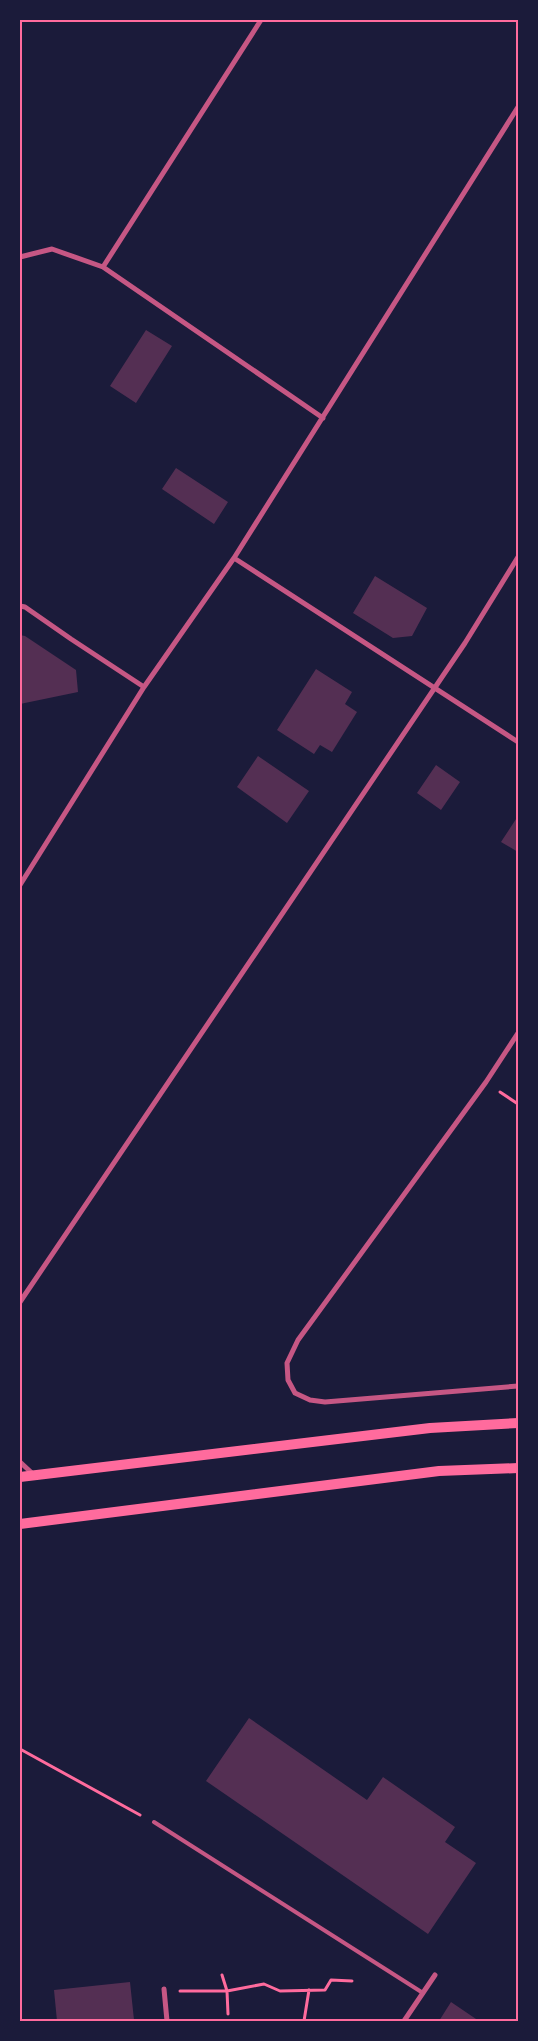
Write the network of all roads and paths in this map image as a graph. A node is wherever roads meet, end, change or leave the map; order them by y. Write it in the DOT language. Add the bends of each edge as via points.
graph roads {
  1 [pos="261,20"];
  2 [pos="518,107"];
  3 [pos="20,258"];
  4 [pos="104,266"];
  5 [pos="323,418"];
  6 [pos="518,557"];
  7 [pos="234,558"];
  8 [pos="20,606"];
  9 [pos="144,687"];
  10 [pos="434,688"];
  11 [pos="518,742"];
  12 [pos="20,885"];
  13 [pos="518,1033"];
  14 [pos="20,1302"];
  15 [pos="518,1386"];
  16 [pos="518,1423"];
  17 [pos="20,1462"];
  18 [pos="518,1468"];
  19 [pos="34,1475"];
  20 [pos="20,1477"];
  21 [pos="20,1524"];
  22 [pos="20,1749"];
  23 [pos="154,1822"];
  24 [pos="222,1975"];
  25 [pos="435,1975"];
  26 [pos="352,1981"];
  27 [pos="164,1989"];
  28 [pos="309,1990"];
  29 [pos="227,1991"];
  30 [pos="423,1993"];
  31 [pos="228,2014"];
  32 [pos="167,2021"];
  33 [pos="304,2021"];
  34 [pos="404,2021"];
  1 -- 4 [label="street"];
  2 -- 5 [label="street"];
  3 -- 4 [label="street" via="52,249"];
  4 -- 5 [label="street"];
  5 -- 7 [label="street"];
  6 -- 10 [label="street"];
  7 -- 9 [label="street"];
  7 -- 10 [label="street"];
  8 -- 9 [label="street"];
  9 -- 12 [label="street"];
  10 -- 11 [label="street"];
  10 -- 14 [label="street"];
  13 -- 15 [label="street" via="298,1340 287,1363 288,1380 295,1392 310,1400 325,1402"];
  16 -- 19 [label="main road" via="430,1428"];
  17 -- 19 [label="street"];
  18 -- 21 [label="main road" via="439,1471"];
  19 -- 20 [label="main road"];
  22 -- 23 [label="path"];
  23 -- 30 [label="lane"];
  24 -- 29 [label="path"];
  25 -- 30 [label="street"];
  26 -- 28 [label="path" via="331,1980 325,1990"];
  27 -- 29 [label="path"];
  27 -- 32 [label="street"];
  28 -- 29 [label="path" via="280,1991 264,1984"];
  28 -- 33 [label="path"];
  29 -- 31 [label="path"];
  30 -- 34 [label="street"];
}
